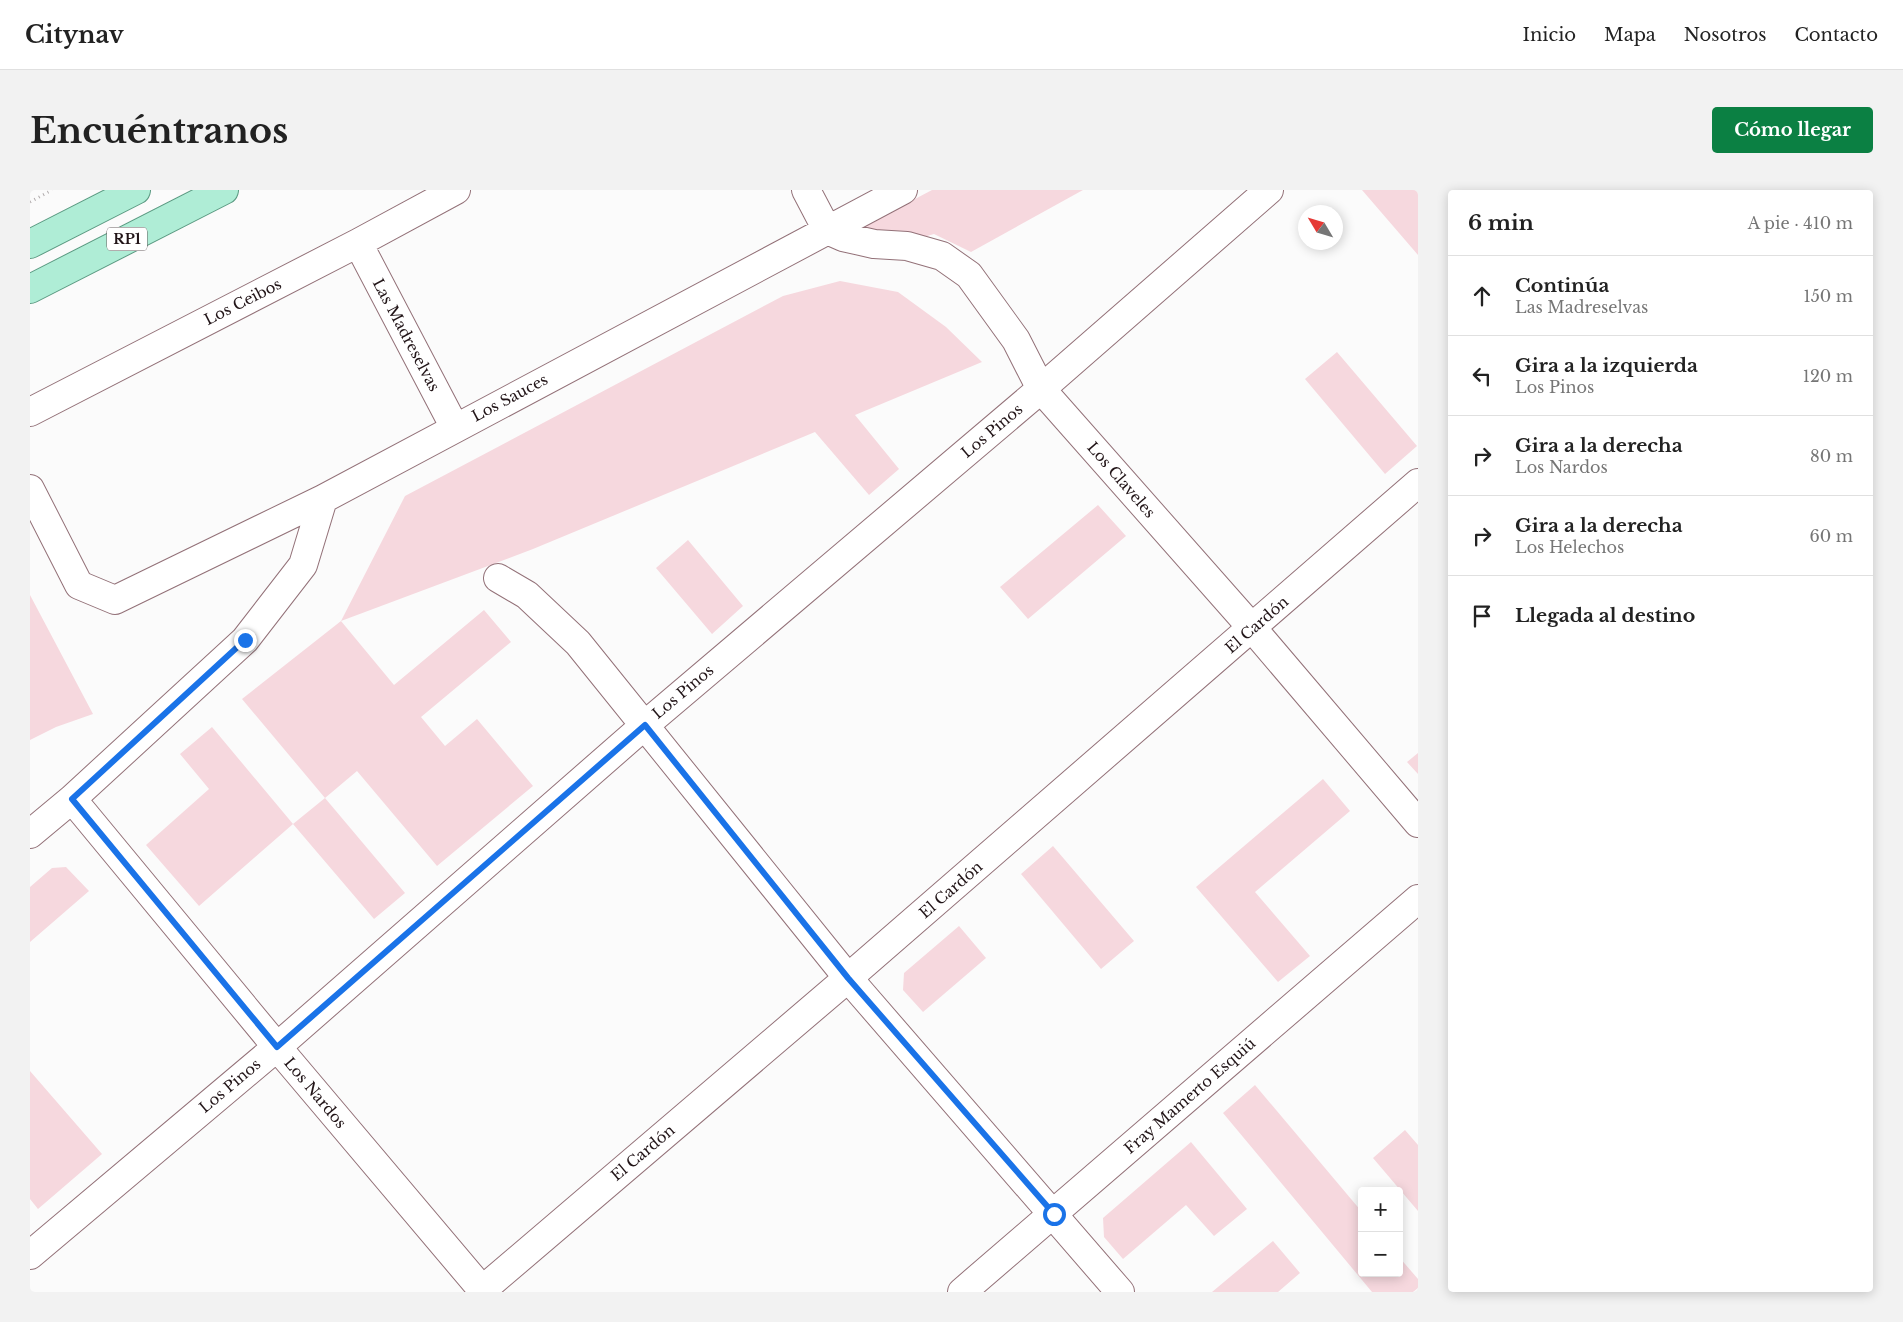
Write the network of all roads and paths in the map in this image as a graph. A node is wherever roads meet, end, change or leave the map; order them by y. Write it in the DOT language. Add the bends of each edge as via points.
graph roads {
  1 [pos="52,190"];
  2 [pos="136,190"];
  3 [pos="224,190"];
  4 [pos="456,190"];
  5 [pos="806,190"];
  6 [pos="903,190"];
  7 [pos="1269,190"];
  8 [pos="30,202"];
  9 [pos="827,230"];
  10 [pos="358,243"];
  11 [pos="30,244"];
  12 [pos="30,289"];
  13 [pos="1041,389"];
  14 [pos="30,412"];
  15 [pos="455,428"];
  16 [pos="1418,483"];
  17 [pos="30,489"];
  18 [pos="324,499"];
  19 [pos="498,578"];
  20 [pos="1253,629"];
  21 [pos="645,725"];
  22 [pos="72,799"];
  23 [pos="1418,823"];
  24 [pos="30,834"];
  25 [pos="1418,899"];
  26 [pos="848,978"];
  27 [pos="277,1047"];
  28 [pos="1054,1214"];
  29 [pos="30,1255"];
  30 [pos="482,1291"];
  31 [pos="962,1292"];
  32 [pos="1120,1292"];
  1 -- 8 [label="path"];
  2 -- 11 [label="main road, RP1"];
  3 -- 12 [label="main road, RP1"];
  4 -- 10 [label="street, Los Ceibos"];
  5 -- 9 [label="street"];
  6 -- 9 [label="street, Los Sauces"];
  7 -- 13 [label="street, Los Pinos"];
  9 -- 13 [label="street, Los Claveles" via="851,239 907,246 942,256 969,275 1016,340"];
  9 -- 15 [label="street, Los Sauces"];
  10 -- 14 [label="street, Los Ceibos"];
  10 -- 15 [label="street, Las Madreselvas"];
  13 -- 20 [label="street, Los Claveles"];
  13 -- 21 [label="street, Los Pinos"];
  15 -- 18 [label="street, Los Sauces"];
  16 -- 20 [label="street, El Cardón"];
  17 -- 18 [label="street, Los Sauces" via="79,585 115,600"];
  18 -- 22 [label="street" via="303,566 245,640"];
  19 -- 21 [label="street" via="527,595 578,643"];
  20 -- 23 [label="street, Los Claveles"];
  20 -- 26 [label="street, El Cardón"];
  21 -- 26 [label="street"];
  21 -- 27 [label="street, Los Pinos"];
  22 -- 24 [label="street"];
  22 -- 27 [label="street, Los Nardos"];
  25 -- 28 [label="street, Fray Mamerto Esquiú"];
  26 -- 28 [label="street"];
  26 -- 30 [label="street, El Cardón"];
  27 -- 29 [label="street, Los Pinos"];
  27 -- 30 [label="street, Los Nardos"];
  28 -- 31 [label="street, Fray Mamerto Esquiú"];
  28 -- 32 [label="street"];
}
